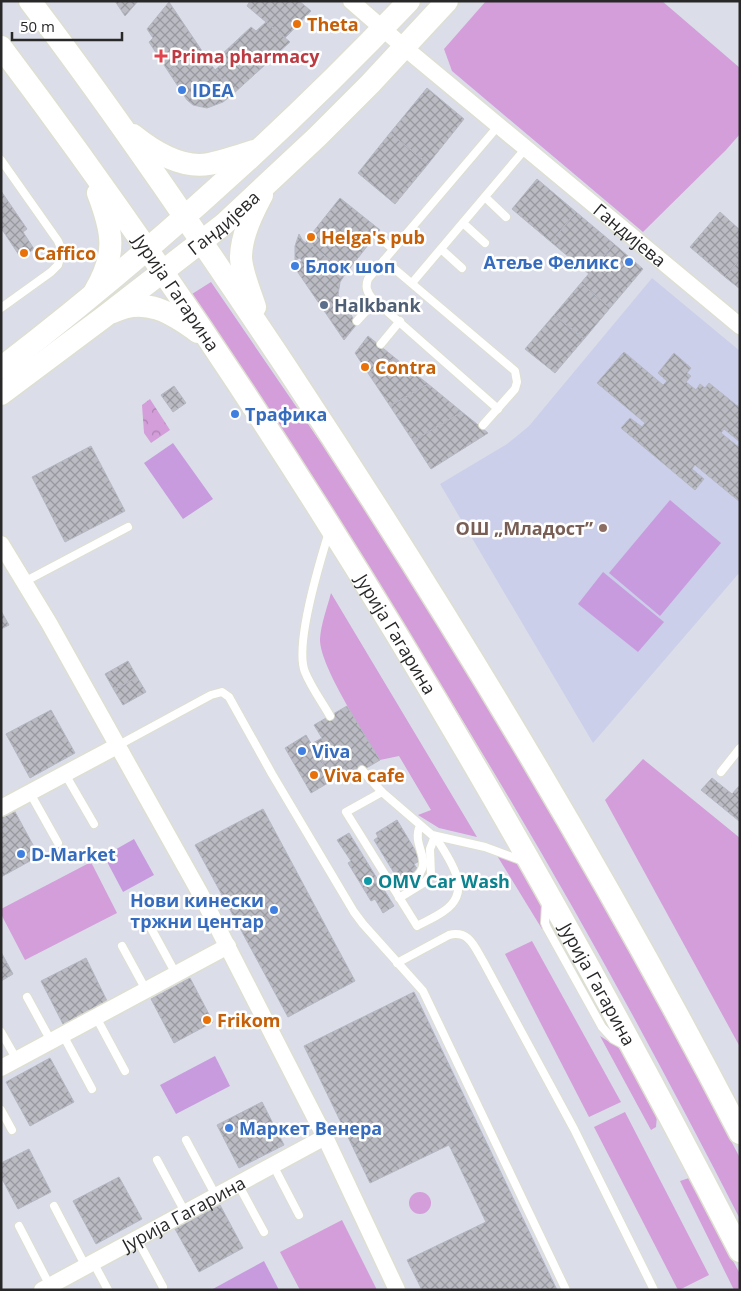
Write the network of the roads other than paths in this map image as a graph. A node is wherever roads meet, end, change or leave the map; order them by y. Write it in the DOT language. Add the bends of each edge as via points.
graph roads {
  1 [pos="30,1"];
  2 [pos="351,1"];
  3 [pos="409,1"];
  4 [pos="447,1"];
  5 [pos="382,29"];
  6 [pos="1,47"];
  7 [pos="405,48"];
  8 [pos="499,125"];
  9 [pos="120,126"];
  10 [pos="526,148"];
  11 [pos="257,150"];
  12 [pos="83,158"];
  13 [pos="1,160"];
  14 [pos="270,181"];
  15 [pos="485,197"];
  16 [pos="506,217"];
  17 [pos="185,218"];
  18 [pos="463,223"];
  19 [pos="377,236"];
  20 [pos="202,242"];
  21 [pos="485,243"];
  22 [pos="148,249"];
  23 [pos="441,249"];
  24 [pos="393,250"];
  25 [pos="384,260"];
  26 [pos="462,268"];
  27 [pos="162,272"];
  28 [pos="412,283"];
  29 [pos="91,297"];
  30 [pos="376,300"];
  31 [pos="1,308"];
  32 [pos="104,317"];
  33 [pos="357,321"];
  34 [pos="400,321"];
  35 [pos="740,326"];
  36 [pos="262,332"];
  37 [pos="209,340"];
  38 [pos="381,344"];
  39 [pos="1,368"];
  40 [pos="1,394"];
  41 [pos="498,409"];
  42 [pos="483,425"];
  43 [pos="128,527"];
  44 [pos="330,528"];
  45 [pos="4,553"];
  46 [pos="24,582"];
  47 [pos="330,716"];
  48 [pos="118,746"];
  49 [pos="740,748"];
  50 [pos="362,770"];
  51 [pos="721,772"];
  52 [pos="65,774"];
  53 [pos="382,792"];
  54 [pos="30,793"];
  55 [pos="1,808"];
  56 [pos="94,824"];
  57 [pos="420,826"];
  58 [pos="435,836"];
  59 [pos="58,843"];
  60 [pos="534,868"];
  61 [pos="391,886"];
  62 [pos="399,898"];
  63 [pos="152,930"];
  64 [pos="122,946"];
  65 [pos="228,946"];
  66 [pos="398,963"];
  67 [pos="176,974"];
  68 [pos="146,990"];
  69 [pos="26,997"];
  70 [pos="96,1017"];
  71 [pos="1,1032"];
  72 [pos="57,1038"];
  73 [pos="17,1060"];
  74 [pos="1,1068"];
  75 [pos="125,1071"];
  76 [pos="92,1089"];
  77 [pos="1,1110"];
  78 [pos="12,1130"];
  79 [pos="740,1133"];
  80 [pos="325,1137"];
  81 [pos="186,1140"];
  82 [pos="157,1160"];
  83 [pos="273,1165"];
  84 [pos="238,1184"];
  85 [pos="216,1196"];
  86 [pos="54,1206"];
  87 [pos="185,1212"];
  88 [pos="299,1215"];
  89 [pos="19,1226"];
  90 [pos="264,1232"];
  91 [pos="137,1239"];
  92 [pos="740,1251"];
  93 [pos="89,1264"];
  94 [pos="163,1287"];
  95 [pos="46,1288"];
  96 [pos="108,1290"];
  97 [pos="398,1290"];
  98 [pos="566,1290"];
  99 [pos="654,1290"];
  1 -- 9 [label="main road"];
  2 -- 5 [label="street"];
  3 -- 5 [label="main road, Гандијева"];
  4 -- 7 [label="main road, Гандијева"];
  5 -- 7 [label="street, Гандијева"];
  5 -- 11 [label="main road, Гандијева"];
  6 -- 12 [label="main road, Јурија Гагарина"];
  7 -- 8 [label="street, Гандијева"];
  7 -- 14 [label="main road, Гандијева"];
  8 -- 10 [label="street, Гандијева"];
  8 -- 24 [label="lane"];
  9 -- 11 [label="main road" via="147,146 195,165"];
  9 -- 17 [label="main road"];
  10 -- 15 [label="lane"];
  10 -- 35 [label="street, Гандијева"];
  11 -- 17 [label="main road, Гандијева"];
  12 -- 22 [label="main road, Јурија Гагарина"];
  12 -- 29 [label="main road" via="110,232 108,260"];
  13 -- 31 [label="lane" via="62,251 58,265 51,272"];
  14 -- 20 [label="main road, Гандијева"];
  14 -- 36 [label="main road" via="252,214 241,257"];
  15 -- 16 [label="lane"];
  15 -- 18 [label="lane"];
  17 -- 20 [label="main road"];
  17 -- 22 [label="main road, Гандијева"];
  18 -- 21 [label="lane"];
  18 -- 23 [label="lane"];
  19 -- 24 [label="lane"];
  20 -- 27 [label="main road, Гандијева"];
  20 -- 36 [label="main road"];
  22 -- 27 [label="main road, Јурија Гагарина"];
  22 -- 29 [label="main road, Гандијева"];
  23 -- 26 [label="lane"];
  23 -- 28 [label="lane"];
  24 -- 25 [label="lane"];
  25 -- 28 [label="lane"];
  25 -- 30 [label="lane" via="367,282 368,292"];
  27 -- 32 [label="main road, Гандијева"];
  27 -- 37 [label="main road, Јурија Гагарина"];
  28 -- 41 [label="lane" via="515,371 516,386"];
  29 -- 39 [label="main road, Гандијева"];
  30 -- 33 [label="lane"];
  30 -- 34 [label="lane"];
  32 -- 37 [label="main road" via="121,308 153,306"];
  32 -- 40 [label="main road, Гандијева"];
  34 -- 38 [label="lane"];
  34 -- 41 [label="lane"];
  36 -- 79 [label="main road" via="473,659 642,950"];
  37 -- 44 [label="main road, Јурија Гагарина"];
  41 -- 42 [label="lane"];
  43 -- 46 [label="lane"];
  44 -- 47 [label="lane" via="302,644 304,672"];
  44 -- 60 [label="main road, Јурија Гагарина" via="441,708"];
  45 -- 46 [label="street"];
  46 -- 48 [label="street"];
  48 -- 52 [label="street"];
  48 -- 65 [label="street"];
  48 -- 66 [label="lane" via="212,695 226,694 354,912"];
  49 -- 51 [label="lane"];
  50 -- 53 [label="lane"];
  52 -- 54 [label="street"];
  52 -- 56 [label="lane"];
  53 -- 57 [label="lane"];
  53 -- 61 [label="lane" via="346,812"];
  54 -- 55 [label="street"];
  54 -- 59 [label="lane"];
  57 -- 58 [label="lane"];
  57 -- 61 [label="lane" via="422,871 404,885"];
  58 -- 60 [label="lane" via="485,848 519,859"];
  58 -- 62 [label="lane" via="430,849 431,875"];
  58 -- 62 [label="lane" via="457,874 458,893 454,902 444,912 417,926"];
  60 -- 92 [label="main road, Јурија Гагарина" via="636,1052"];
  61 -- 62 [label="lane"];
  63 -- 67 [label="lane"];
  64 -- 68 [label="lane"];
  65 -- 67 [label="street"];
  65 -- 80 [label="street"];
  66 -- 98 [label="lane" via="423,991"];
  66 -- 99 [label="lane" via="449,935 465,935 471,942 574,1129"];
  67 -- 68 [label="street"];
  68 -- 70 [label="street"];
  69 -- 72 [label="lane"];
  70 -- 72 [label="street"];
  70 -- 75 [label="lane"];
  71 -- 73 [label="lane"];
  72 -- 73 [label="street"];
  72 -- 76 [label="lane"];
  73 -- 74 [label="street"];
  77 -- 78 [label="lane"];
  80 -- 83 [label="street, Јурија Гагарина"];
  80 -- 97 [label="street"];
  81 -- 85 [label="lane"];
  82 -- 87 [label="lane"];
  83 -- 84 [label="street, Јурија Гагарина"];
  83 -- 88 [label="lane"];
  84 -- 85 [label="street, Јурија Гагарина"];
  84 -- 90 [label="lane"];
  85 -- 87 [label="street, Јурија Гагарина"];
  86 -- 93 [label="lane"];
  87 -- 91 [label="street, Јурија Гагарина"];
  89 -- 95 [label="lane"];
  91 -- 93 [label="street, Јурија Гагарина"];
  91 -- 94 [label="lane"];
  93 -- 95 [label="street, Јурија Гагарина"];
  93 -- 96 [label="lane"];
}
